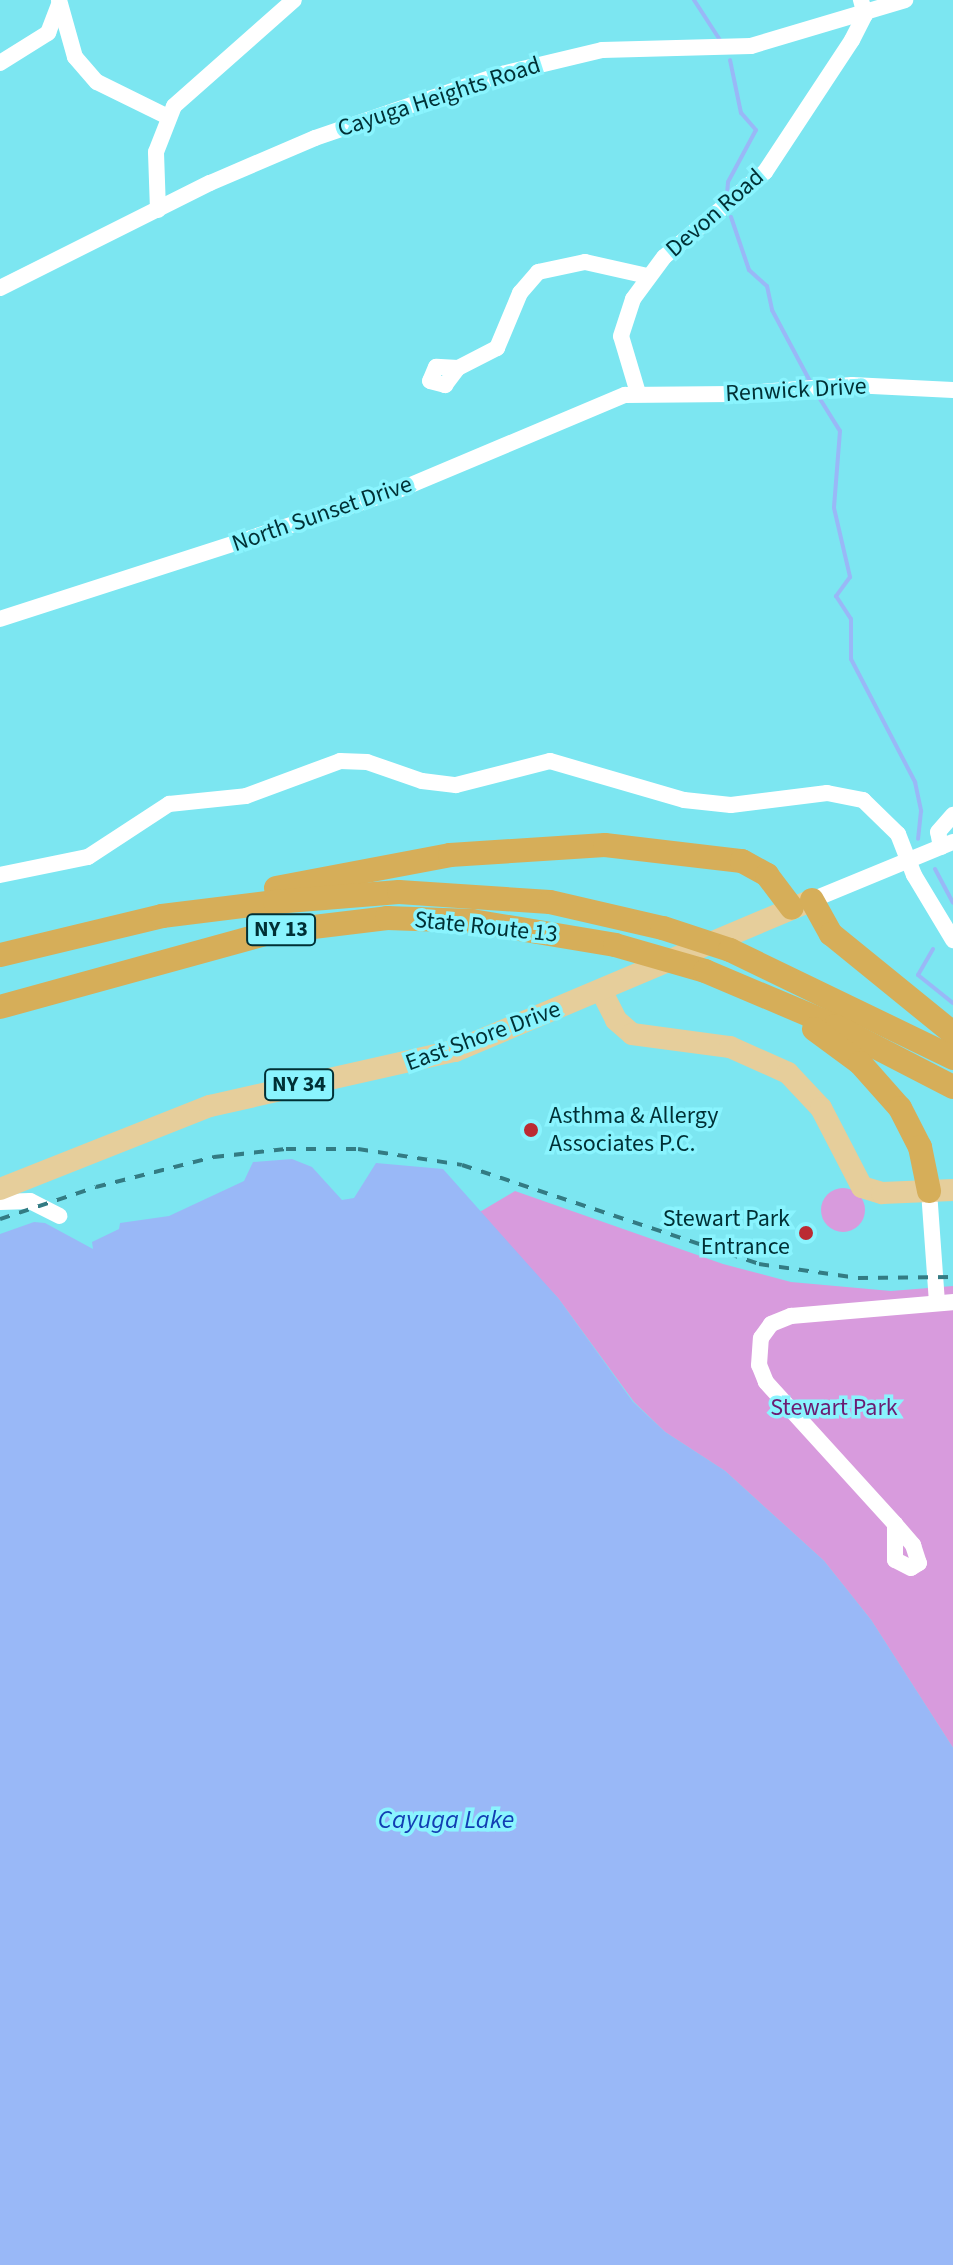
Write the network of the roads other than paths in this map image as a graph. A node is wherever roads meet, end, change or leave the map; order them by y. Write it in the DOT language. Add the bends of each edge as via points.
graph roads {
  1 [pos="294,0"];
  2 [pos="905,0"];
  3 [pos="59,1"];
  4 [pos="864,6"];
  5 [pos="31,48"];
  6 [pos="75,57"];
  7 [pos="0,63"];
  8 [pos="168,117"];
  9 [pos="158,210"];
  10 [pos="647,276"];
  11 [pos="0,288"];
  12 [pos="458,368"];
  13 [pos="953,390"];
  14 [pos="638,393"];
  15 [pos="0,619"];
  16 [pos="953,815"];
  17 [pos="947,844"];
  18 [pos="910,859"];
  19 [pos="0,875"];
  20 [pos="802,904"];
  21 [pos="162,916"];
  22 [pos="953,940"];
  23 [pos="0,955"];
  24 [pos="602,992"];
  25 [pos="769,998"];
  26 [pos="0,1007"];
  27 [pos="953,1033"];
  28 [pos="953,1058"];
  29 [pos="953,1087"];
  30 [pos="0,1189"];
  31 [pos="941,1190"];
  32 [pos="0,1202"];
  33 [pos="59,1216"];
  34 [pos="945,1302"];
  35 [pos="895,1524"];
  1 -- 8 [label="street" via="190,87"];
  2 -- 4 [label="street, Cayuga Heights Road"];
  3 -- 5 [label="street" via="48,33"];
  3 -- 6 [label="street"];
  4 -- 9 [label="street, Cayuga Heights Road" via="751,46 602,50 544,61 315,138"];
  4 -- 10 [label="street, Devon Road" via="765,172 686,236"];
  5 -- 6 [label="street" via="56,46"];
  5 -- 7 [label="street"];
  6 -- 8 [label="street" via="117,96"];
  8 -- 9 [label="street" via="156,152"];
  9 -- 11 [label="street, Cayuga Heights Road"];
  10 -- 12 [label="street" via="585,262 538,272 520,293 503,342"];
  10 -- 14 [label="street, Devon Road" via="625,314 621,336"];
  13 -- 14 [label="street, Renwick Drive" via="831,386"];
  14 -- 15 [label="street, North Sunset Drive" via="602,402 394,492"];
  16 -- 17 [label="street" via="938,832"];
  17 -- 18 [label="street, East Shore Drive"];
  18 -- 19 [label="street" via="888,821 849,795 707,803 657,795 550,761 471,783 439,785 353,761 324,765 246,796 169,804 88,857"];
  18 -- 20 [label="street, East Shore Drive"];
  18 -- 22 [label="street"];
  20 -- 21 [label="highway" via="742,861 651,848 559,845 450,855 219,899"];
  20 -- 24 [label="main road, East Shore Drive / NY 34"];
  20 -- 27 [label="highway"];
  21 -- 23 [label="highway, State Route 13 / NY 13"];
  21 -- 28 [label="highway, State Route 13 / NY 13" via="399,892 550,902 629,919 777,969"];
  24 -- 30 [label="main road, East Shore Drive / NY 34" via="426,1060 210,1106"];
  24 -- 31 [label="main road" via="616,1020 632,1034 730,1047 788,1073 821,1108 854,1181 871,1191"];
  25 -- 26 [label="highway, State Route 13 / NY 13" via="655,956 570,935 472,921 332,922 223,942"];
  25 -- 29 [label="highway, State Route 13 / NY 13"];
  25 -- 31 [label="highway" via="848,1054 889,1092"];
  31 -- 34 [label="street"];
  32 -- 33 [label="street" via="30,1201"];
  34 -- 35 [label="street" via="791,1316 766,1329 759,1349 766,1382"];
}
